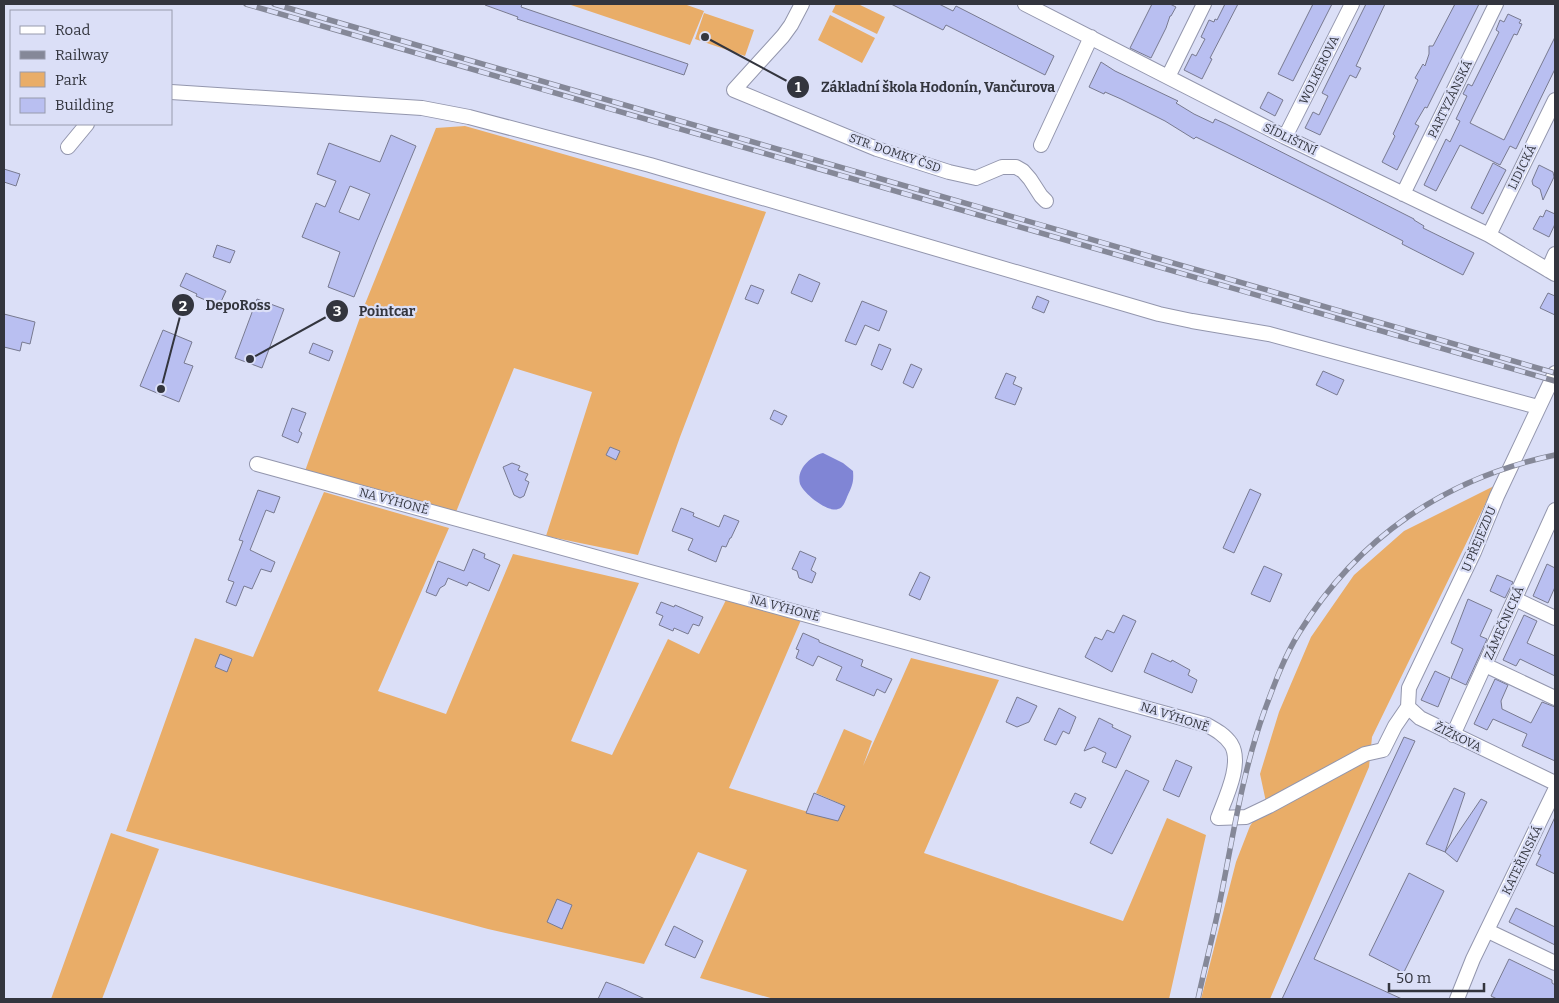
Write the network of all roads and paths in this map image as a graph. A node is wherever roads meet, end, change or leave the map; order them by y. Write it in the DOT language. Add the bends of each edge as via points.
graph roads {
  1 [pos="802,4"];
  2 [pos="1025,4"];
  3 [pos="1204,4"];
  4 [pos="1352,4"];
  5 [pos="1496,4"];
  6 [pos="1091,38"];
  7 [pos="1168,77"];
  8 [pos="172,92"];
  9 [pos="1555,100"];
  10 [pos="86,125"];
  11 [pos="1286,137"];
  12 [pos="1040,145"];
  13 [pos="68,147"];
  14 [pos="1403,194"];
  15 [pos="1046,201"];
  16 [pos="1489,235"];
  17 [pos="1555,254"];
  18 [pos="1551,272"];
  19 [pos="1555,372"];
  20 [pos="1538,407"];
  21 [pos="257,464"];
  22 [pos="1555,510"];
  23 [pos="1515,599"];
  24 [pos="1555,618"];
  25 [pos="1485,665"];
  26 [pos="1555,698"];
  27 [pos="1408,707"];
  28 [pos="1453,735"];
  29 [pos="1555,783"];
  30 [pos="1555,790"];
  31 [pos="1488,931"];
  32 [pos="1555,963"];
  33 [pos="1457,999"];
  1 -- 15 [label="street, STR. DOMKY ČSD" via="792,25 734,90 877,148 949,172 976,178 1002,167 1016,167 1023,171"];
  2 -- 6 [label="street, SÍDLIŠTNÍ"];
  3 -- 7 [label="street"];
  4 -- 11 [label="street, WOLKEROVA"];
  5 -- 14 [label="street, PARTYZÁNSKÁ"];
  6 -- 7 [label="street, SÍDLIŠTNÍ"];
  6 -- 12 [label="street"];
  7 -- 11 [label="street, SÍDLIŠTNÍ"];
  8 -- 20 [label="street" via="422,108 468,117 650,165 1159,314 1269,334"];
  9 -- 16 [label="street, LIDICKÁ"];
  10 -- 13 [label="street"];
  11 -- 14 [label="street, SÍDLIŠTNÍ"];
  14 -- 16 [label="street, SÍDLIŠTNÍ"];
  16 -- 18 [label="street, SÍDLIŠTNÍ"];
  17 -- 18 [label="street"];
  19 -- 20 [label="street, U PŘEJEZDU"];
  20 -- 27 [label="street, U PŘEJEZDU" via="1410,688"];
  21 -- 27 [label="street, NA VÝHONĚ" via="1207,725 1227,739 1236,756 1218,818 1246,817 1365,754 1384,750"];
  22 -- 23 [label="street, ZÁMEČNICKÁ"];
  23 -- 24 [label="street"];
  23 -- 25 [label="street, ZÁMEČNICKÁ"];
  25 -- 26 [label="street"];
  25 -- 28 [label="street, ZÁMEČNICKÁ"];
  27 -- 28 [label="street, ŽIŽKOVA" via="1420,718"];
  28 -- 29 [label="street, ŽIŽKOVA"];
  30 -- 31 [label="street, KATEŘINSKÁ"];
  31 -- 32 [label="street"];
  31 -- 33 [label="street, KATEŘINSKÁ"];
}
